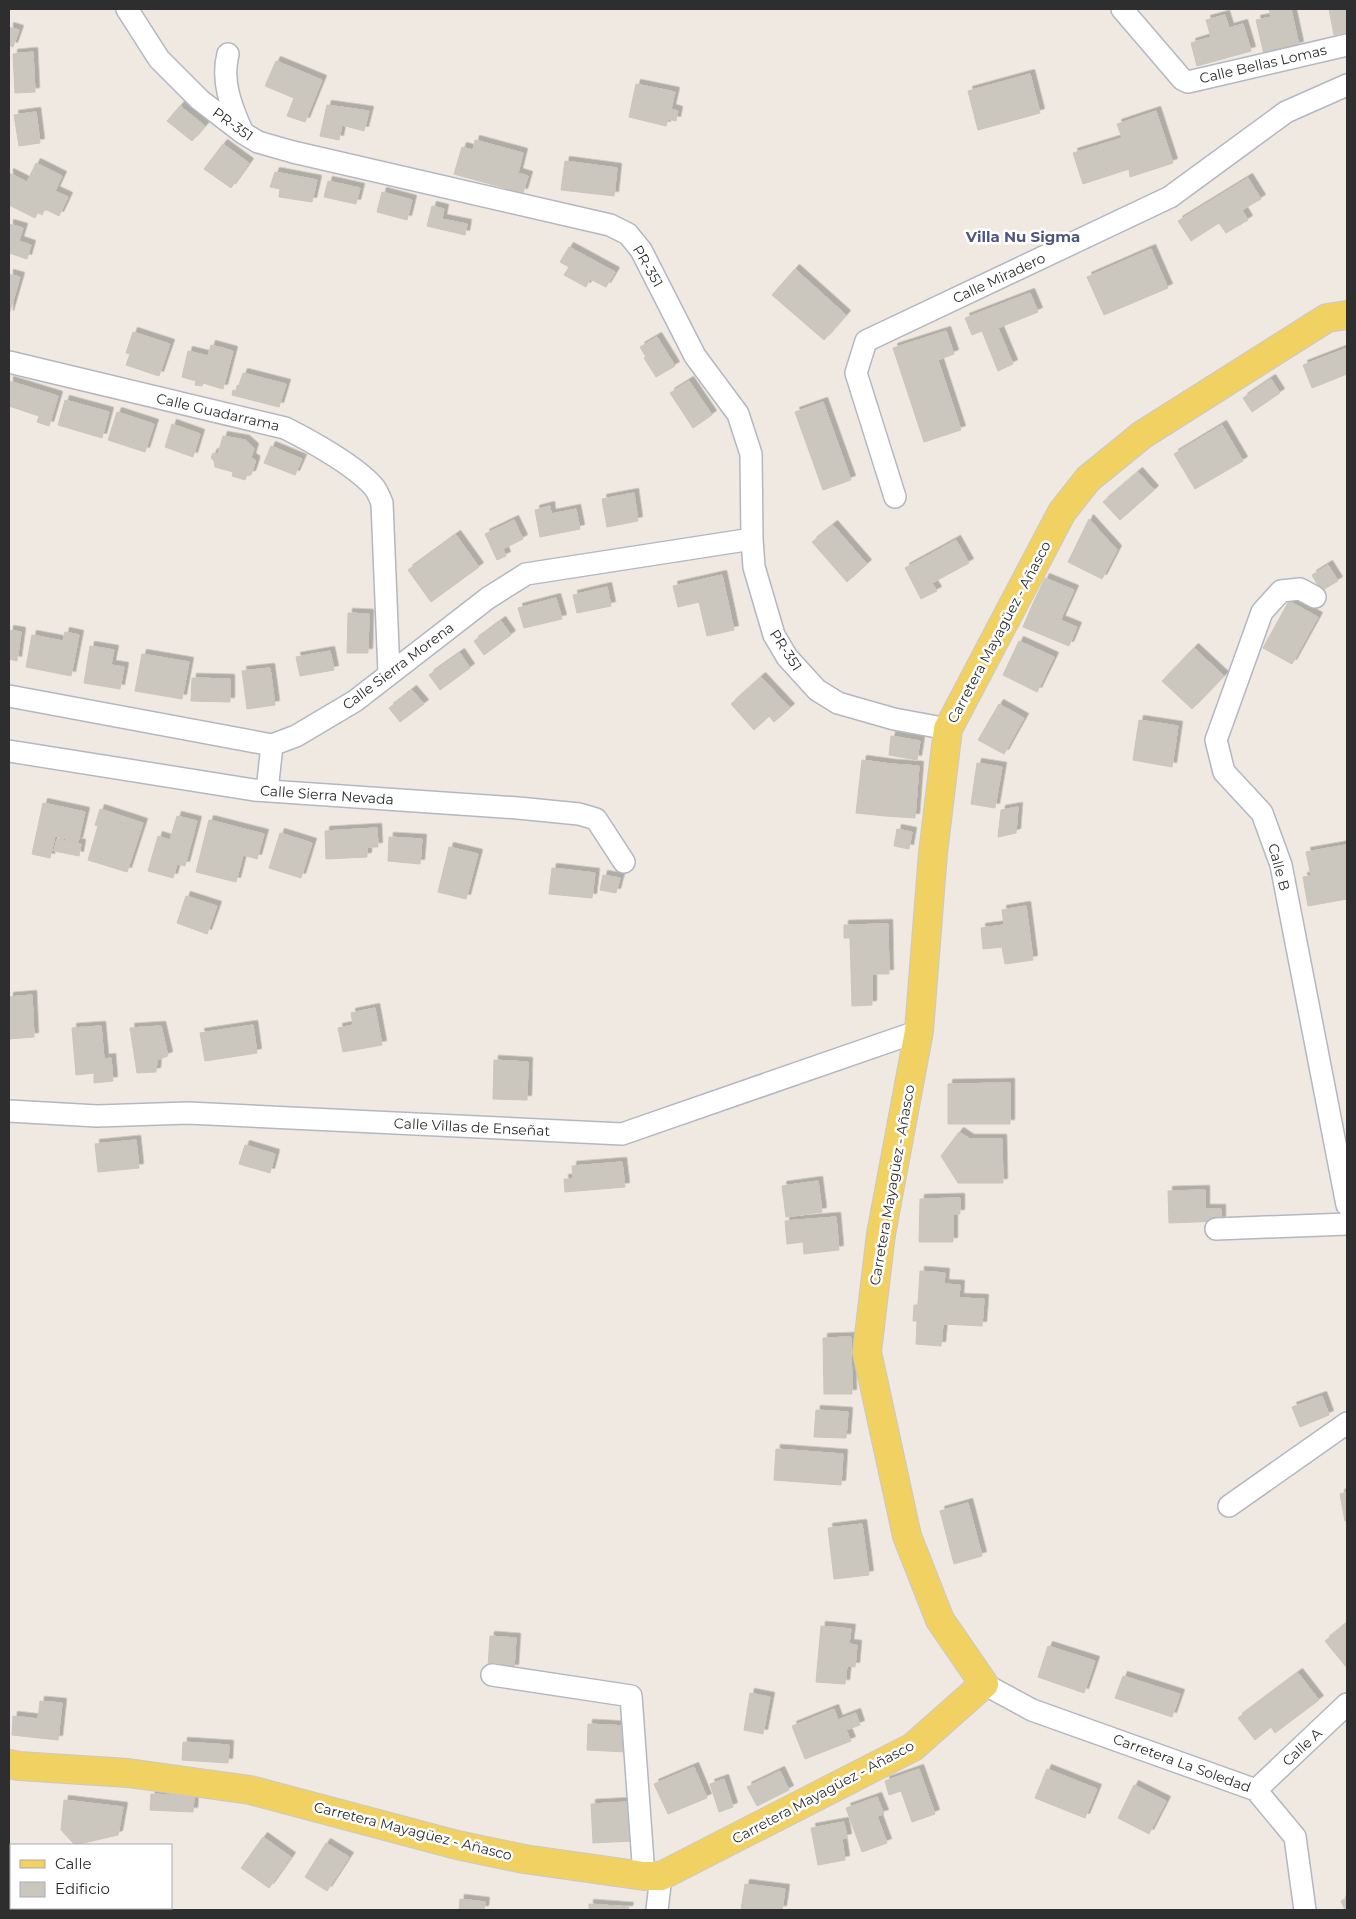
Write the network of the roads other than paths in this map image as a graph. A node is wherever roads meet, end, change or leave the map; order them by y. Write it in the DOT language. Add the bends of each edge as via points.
graph roads {
  1 [pos="126,9"];
  2 [pos="1122,9"];
  3 [pos="1347,45"];
  4 [pos="228,54"];
  5 [pos="1347,85"];
  6 [pos="243,133"];
  7 [pos="1347,315"];
  8 [pos="9,362"];
  9 [pos="895,497"];
  10 [pos="752,539"];
  11 [pos="1315,598"];
  12 [pos="389,673"];
  13 [pos="9,696"];
  14 [pos="948,729"];
  15 [pos="272,745"];
  16 [pos="9,751"];
  17 [pos="267,791"];
  18 [pos="624,862"];
  19 [pos="919,1031"];
  20 [pos="9,1111"];
  21 [pos="1347,1205"];
  22 [pos="1347,1224"];
  23 [pos="1216,1229"];
  24 [pos="1347,1423"];
  25 [pos="1229,1506"];
  26 [pos="492,1675"];
  27 [pos="984,1684"];
  28 [pos="1347,1704"];
  29 [pos="9,1764"];
  30 [pos="1256,1790"];
  31 [pos="653,1876"];
  32 [pos="657,1910"];
  33 [pos="1305,1910"];
  1 -- 6 [label="street, PR-351 / PR-351" via="159,59 200,100"];
  2 -- 3 [label="street, Calle Bellas Lomas" via="1188,82"];
  4 -- 6 [label="street" via="225,64 228,94"];
  5 -- 9 [label="street, Calle Miradero" via="1286,112 1170,197 866,341 856,373"];
  6 -- 10 [label="street, PR-351 / PR-351" via="258,142 293,152 610,225 628,234 641,250 695,356 738,414 751,454"];
  7 -- 14 [label="main road, Carretera Mayagüez - Añasco" via="1327,318 1319,323 1142,435 1088,478 1062,512"];
  8 -- 12 [label="street, Calle Guadarrama" via="285,428 360,474 374,487 382,503"];
  10 -- 12 [label="street, Calle Sierra Morena" via="526,574 488,598"];
  10 -- 14 [label="street, PR-351 / PR-351" via="754,567 774,635 787,657 817,690 838,703 894,719"];
  11 -- 21 [label="street, Calle B" via="1300,589 1281,591 1262,612 1216,740 1224,772 1262,813 1281,865"];
  12 -- 15 [label="street, Calle Sierra Morena" via="355,701 296,736"];
  13 -- 15 [label="street"];
  14 -- 19 [label="main road, Carretera Mayagüez - Añasco" via="933,853"];
  15 -- 17 [label="street"];
  16 -- 17 [label="street, Calle Sierra Nevada"];
  17 -- 18 [label="street, Calle Sierra Nevada" via="579,814 596,819"];
  19 -- 20 [label="street, Calle Villas de Enseñat" via="622,1134 188,1114 97,1116"];
  19 -- 27 [label="main road, Carretera Mayagüez - Añasco" via="882,1234 867,1352 907,1536 940,1620"];
  22 -- 23 [label="street"];
  24 -- 25 [label="street"];
  26 -- 31 [label="street" via="631,1696"];
  27 -- 30 [label="street, Carretera La Soledad" via="1032,1710"];
  27 -- 31 [label="main road, Carretera Mayagüez - Añasco" via="913,1747"];
  28 -- 30 [label="street, Calle A"];
  29 -- 31 [label="main road, Carretera Mayagüez - Añasco" via="128,1773 250,1790 466,1847 524,1859"];
  30 -- 33 [label="street, Carretera La Soledad" via="1294,1837"];
  31 -- 32 [label="street"];
}
